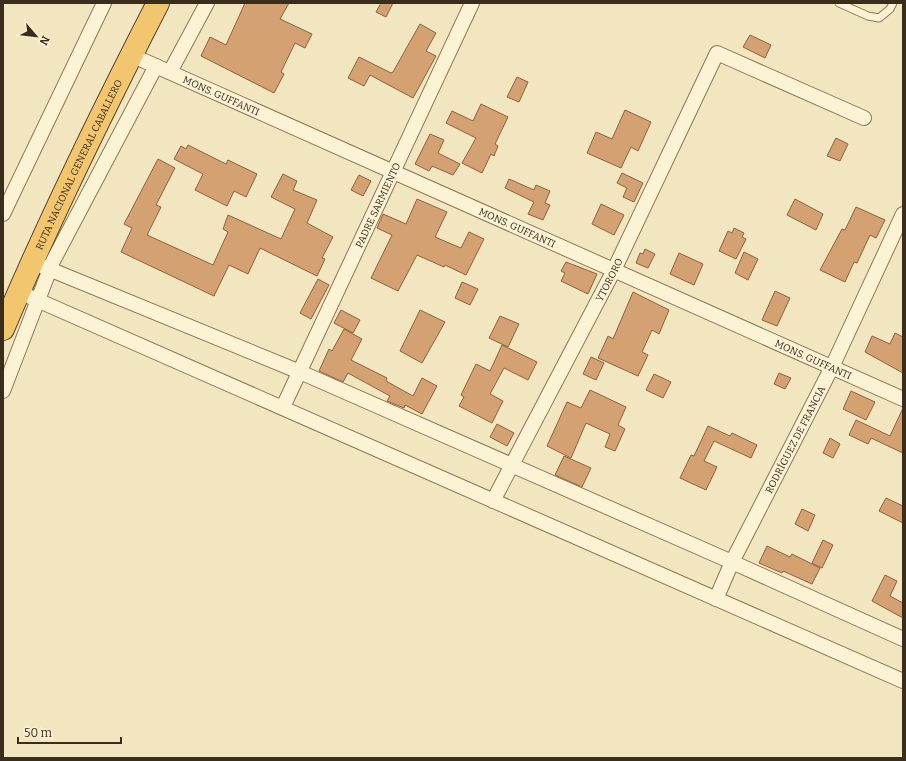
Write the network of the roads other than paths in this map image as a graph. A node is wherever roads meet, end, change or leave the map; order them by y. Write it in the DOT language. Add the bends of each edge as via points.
graph roads {
  1 [pos="104,3"];
  2 [pos="158,3"];
  3 [pos="207,3"];
  4 [pos="472,3"];
  5 [pos="838,3"];
  6 [pos="893,3"];
  7 [pos="131,55"];
  8 [pos="156,66"];
  9 [pos="170,72"];
  10 [pos="864,118"];
  11 [pos="393,171"];
  12 [pos="3,214"];
  13 [pos="903,214"];
  14 [pos="41,265"];
  15 [pos="614,270"];
  16 [pos="28,296"];
  17 [pos="3,329"];
  18 [pos="832,367"];
  19 [pos="300,372"];
  20 [pos="3,391"];
  21 [pos="903,399"];
  22 [pos="283,408"];
  23 [pos="512,467"];
  24 [pos="492,500"];
  25 [pos="732,562"];
  26 [pos="716,599"];
  27 [pos="903,639"];
  28 [pos="903,681"];
  1 -- 12 [label="street"];
  2 -- 7 [label="highway, RUTA NACIONAL GENERAL CABALLERO"];
  3 -- 9 [label="street"];
  4 -- 11 [label="street, PADRE SARMIENTO"];
  5 -- 6 [label="lane" via="879,18"];
  7 -- 8 [label="street, MONS. GUFFANTI"];
  7 -- 14 [label="highway, RUTA NACIONAL GENERAL CABALLERO" via="84,151"];
  8 -- 9 [label="street, MONS. GUFFANTI"];
  8 -- 14 [label="street"];
  9 -- 11 [label="street, MONS. GUFFANTI"];
  10 -- 15 [label="street, YTORORO" via="717,53"];
  11 -- 15 [label="street, MONS. GUFFANTI"];
  11 -- 19 [label="street, PADRE SARMIENTO"];
  13 -- 18 [label="street, RODRÍGUEZ DE FRANCIA"];
  14 -- 16 [label="highway, RUTA NACIONAL GENERAL CABALLERO"];
  14 -- 19 [label="street"];
  15 -- 18 [label="street, MONS. GUFFANTI"];
  15 -- 23 [label="street, YTORORO"];
  16 -- 17 [label="highway, RUTA NACIONAL GENERAL CABALLERO"];
  16 -- 20 [label="street"];
  16 -- 22 [label="street"];
  18 -- 21 [label="street, MONS. GUFFANTI"];
  18 -- 25 [label="street, RODRÍGUEZ DE FRANCIA"];
  19 -- 22 [label="street, PADRE SARMIENTO"];
  19 -- 23 [label="street"];
  22 -- 24 [label="street"];
  23 -- 24 [label="street, YTORORO"];
  23 -- 25 [label="street"];
  24 -- 26 [label="street"];
  25 -- 26 [label="street, RODRÍGUEZ DE FRANCIA"];
  25 -- 27 [label="street"];
  26 -- 28 [label="street"];
}
